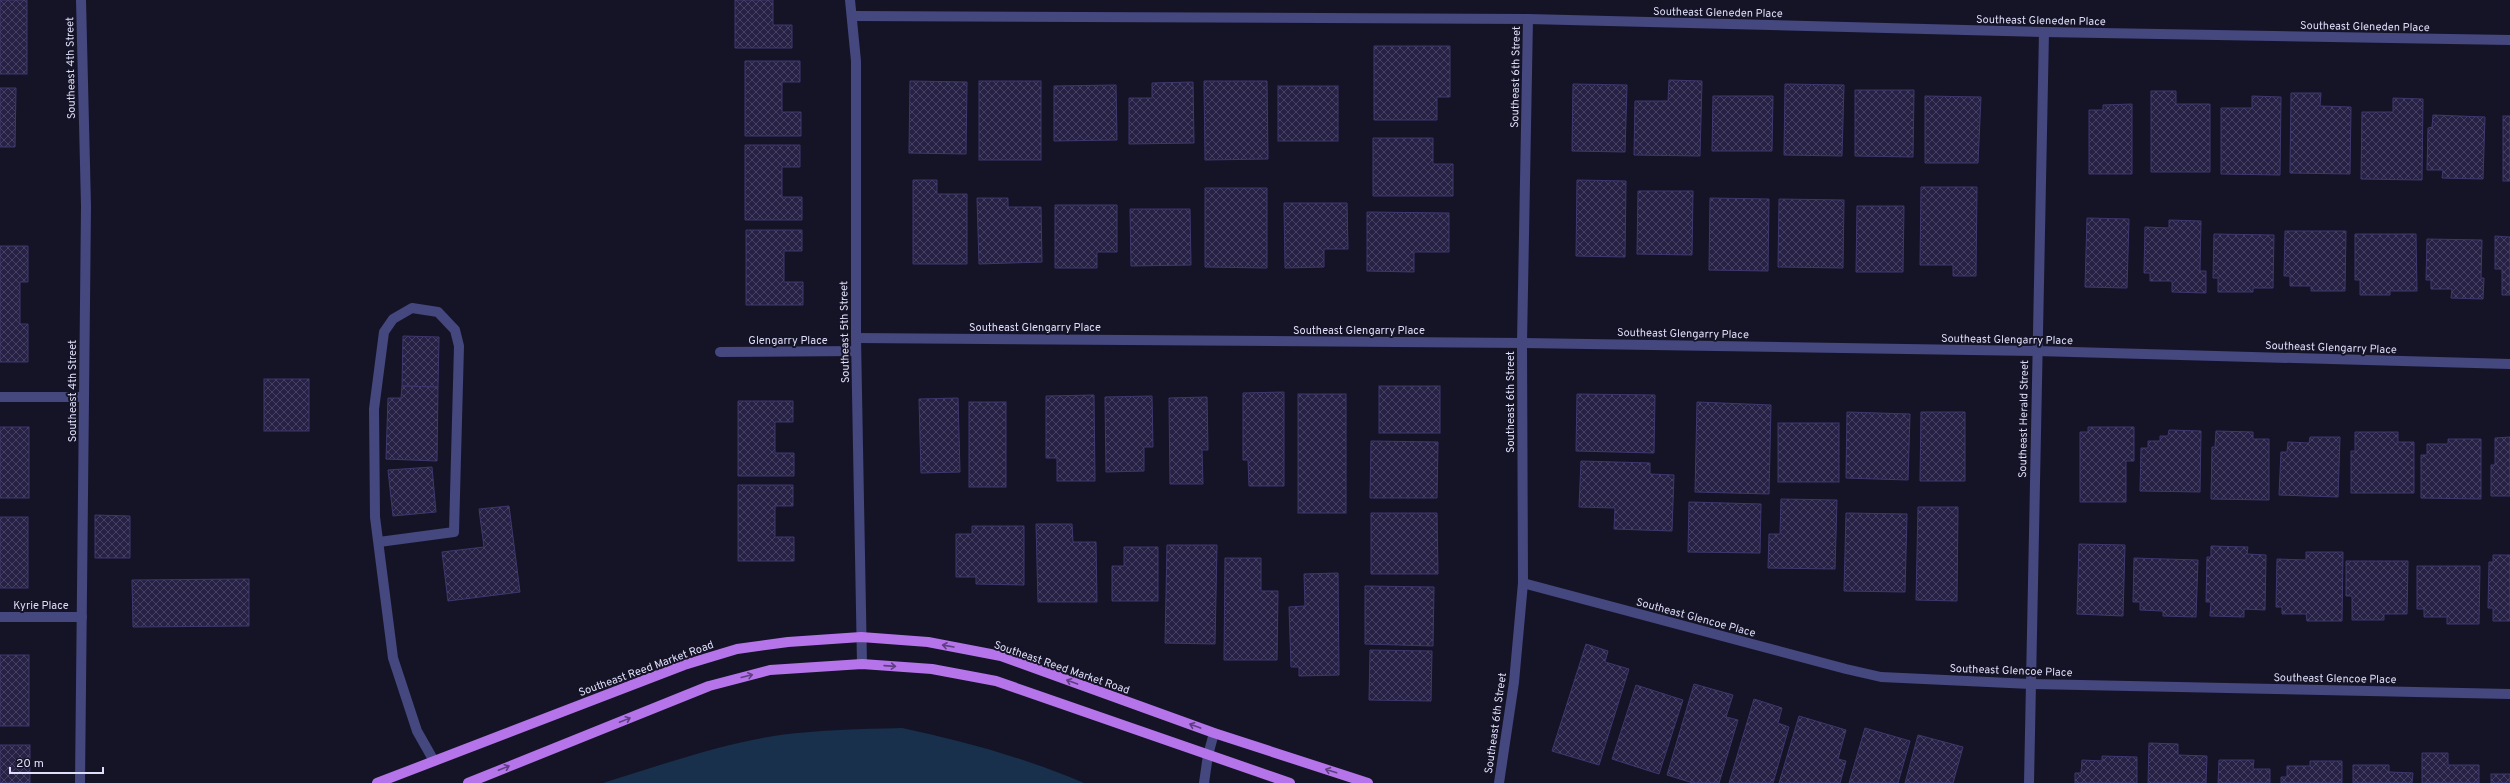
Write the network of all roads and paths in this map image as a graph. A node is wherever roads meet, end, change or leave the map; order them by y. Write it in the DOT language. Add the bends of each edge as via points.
graph roads {
  1 [pos="81,0"];
  2 [pos="850,0"];
  3 [pos="853,16"];
  4 [pos="1528,19"];
  5 [pos="2044,32"];
  6 [pos="2510,40"];
  7 [pos="856,338"];
  8 [pos="1522,343"];
  9 [pos="856,351"];
  10 [pos="2037,351"];
  11 [pos="720,352"];
  12 [pos="2510,364"];
  13 [pos="0,397"];
  14 [pos="83,397"];
  15 [pos="379,542"];
  16 [pos="1523,583"];
  17 [pos="0,617"];
  18 [pos="82,617"];
  19 [pos="861,637"];
  20 [pos="862,664"];
  21 [pos="2031,684"];
  22 [pos="2510,694"];
  23 [pos="1214,733"];
  24 [pos="1208,755"];
  25 [pos="434,761"];
  26 [pos="80,783"];
  27 [pos="377,783"];
  28 [pos="468,783"];
  29 [pos="1204,783"];
  30 [pos="1290,783"];
  31 [pos="1368,783"];
  32 [pos="1499,783"];
  33 [pos="2029,783"];
  1 -- 14 [label="street, Southeast 4th Street" via="86,206"];
  2 -- 3 [label="street, Southeast 5th Street"];
  3 -- 4 [label="street, Southeast Gleneden Place"];
  3 -- 7 [label="street, Southeast 5th Street" via="856,61"];
  4 -- 5 [label="street, Southeast Gleneden Place"];
  4 -- 8 [label="street, Southeast 6th Street"];
  5 -- 6 [label="street, Southeast Gleneden Place"];
  5 -- 10 [label="street, Southeast Herald Street"];
  7 -- 8 [label="street, Southeast Glengarry Place"];
  7 -- 9 [label="street, Southeast 5th Street"];
  8 -- 10 [label="street, Southeast Glengarry Place"];
  8 -- 16 [label="street, Southeast 6th Street"];
  9 -- 11 [label="street, Glengarry Place"];
  9 -- 19 [label="street, Southeast 5th Street"];
  10 -- 12 [label="street, Southeast Glengarry Place"];
  10 -- 21 [label="street, Southeast Herald Street"];
  13 -- 14 [label="street"];
  14 -- 18 [label="street, Southeast 4th Street"];
  15 -- 15 [label="street" via="375,517 374,409 384,332 393,319 412,308 438,312 455,330 459,346 454,532"];
  15 -- 25 [label="street" via="393,658 417,731"];
  16 -- 21 [label="street, Southeast Glencoe Place" via="1874,675"];
  16 -- 32 [label="street, Southeast 6th Street" via="1510,719"];
  17 -- 18 [label="street, Kyrie Place"];
  18 -- 26 [label="street, Southeast 4th Street"];
  19 -- 20 [label="street, Southeast 5th Street"];
  23 -- 19 [label="main road, Southeast Reed Market Road, one-way" via="1001,656 928,642"];
  19 -- 25 [label="main road, Southeast Reed Market Road" via="788,642 737,649 684,665"];
  20 -- 24 [label="main road, one-way" via="932,669 996,681"];
  28 -- 20 [label="main road, one-way" via="709,686 770,670"];
  21 -- 22 [label="street, Southeast Glencoe Place"];
  21 -- 33 [label="street, Southeast Herald Street"];
  23 -- 24 [label="street"];
  31 -- 23 [label="main road, Southeast Reed Market Road, one-way"];
  24 -- 29 [label="street"];
  24 -- 30 [label="main road"];
  25 -- 27 [label="main road, Southeast Reed Market Road"];
}
